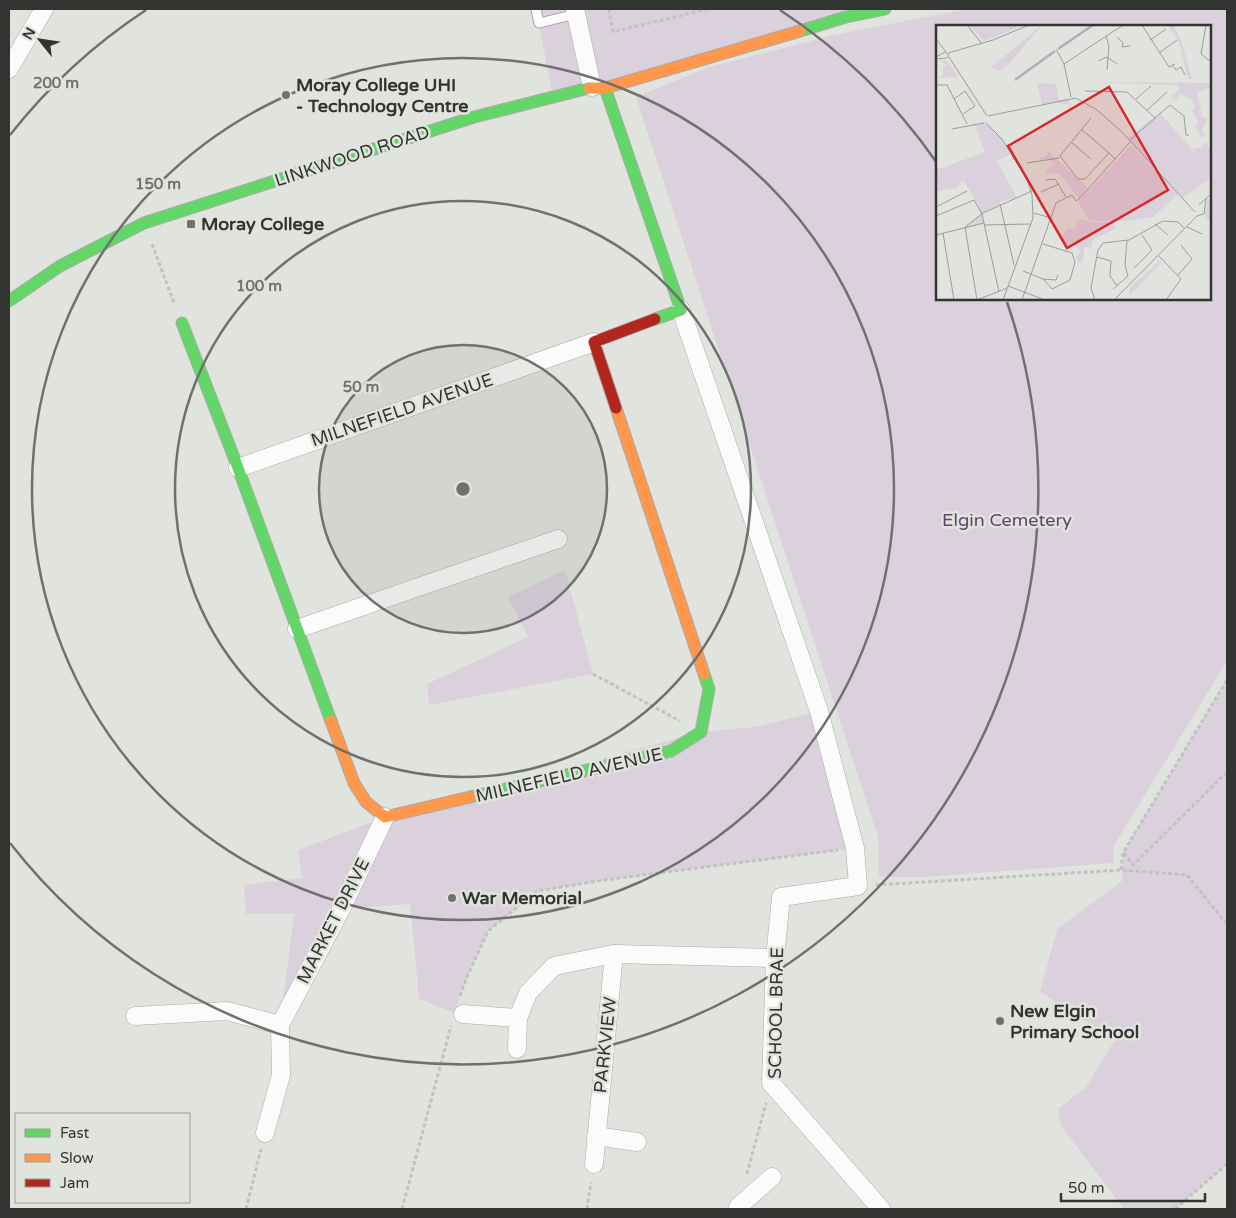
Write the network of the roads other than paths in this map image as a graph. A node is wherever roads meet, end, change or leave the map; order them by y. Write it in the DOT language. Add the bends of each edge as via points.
graph roads {
  1 [pos="44,9"];
  2 [pos="536,9"];
  3 [pos="886,9"];
  4 [pos="575,12"];
  5 [pos="9,69"];
  6 [pos="599,87"];
  7 [pos="9,301"];
  8 [pos="681,310"];
  9 [pos="182,322"];
  10 [pos="594,342"];
  11 [pos="238,468"];
  12 [pos="558,539"];
  13 [pos="297,629"];
  14 [pos="385,816"];
  15 [pos="614,954"];
  16 [pos="775,958"];
  17 [pos="463,1014"];
  18 [pos="135,1016"];
  19 [pos="518,1018"];
  20 [pos="280,1025"];
  21 [pos="517,1049"];
  22 [pos="265,1133"];
  23 [pos="596,1136"];
  24 [pos="637,1142"];
  25 [pos="594,1164"];
  26 [pos="772,1177"];
  27 [pos="738,1208"];
  28 [pos="881,1209"];
  1 -- 5 [label="street"];
  2 -- 4 [label="lane" via="539,23"];
  3 -- 6 [label="street, LINKWOOD ROAD" via="846,17"];
  4 -- 6 [label="street"];
  6 -- 7 [label="street, LINKWOOD ROAD" via="474,117 144,223 60,266"];
  6 -- 8 [label="street"];
  8 -- 10 [label="street, MILNEFIELD AVENUE"];
  8 -- 16 [label="street, SCHOOL BRAE" via="819,711 855,848 858,886 781,897"];
  9 -- 11 [label="street"];
  10 -- 11 [label="street, MILNEFIELD AVENUE"];
  10 -- 14 [label="street, MILNEFIELD AVENUE" via="708,689 700,732 671,751"];
  11 -- 13 [label="street"];
  12 -- 13 [label="street"];
  13 -- 14 [label="street" via="354,784 366,802"];
  14 -- 20 [label="street, MARKET DRIVE"];
  15 -- 16 [label="street"];
  15 -- 19 [label="street" via="554,966 528,994"];
  15 -- 23 [label="street, PARKVIEW"];
  16 -- 28 [label="street, SCHOOL BRAE" via="771,1083"];
  17 -- 19 [label="street"];
  18 -- 20 [label="street" via="227,1011"];
  19 -- 21 [label="street"];
  20 -- 22 [label="street, MARKET DRIVE" via="281,1075"];
  23 -- 24 [label="street"];
  23 -- 25 [label="street, PARKVIEW"];
  26 -- 27 [label="street"];
}
